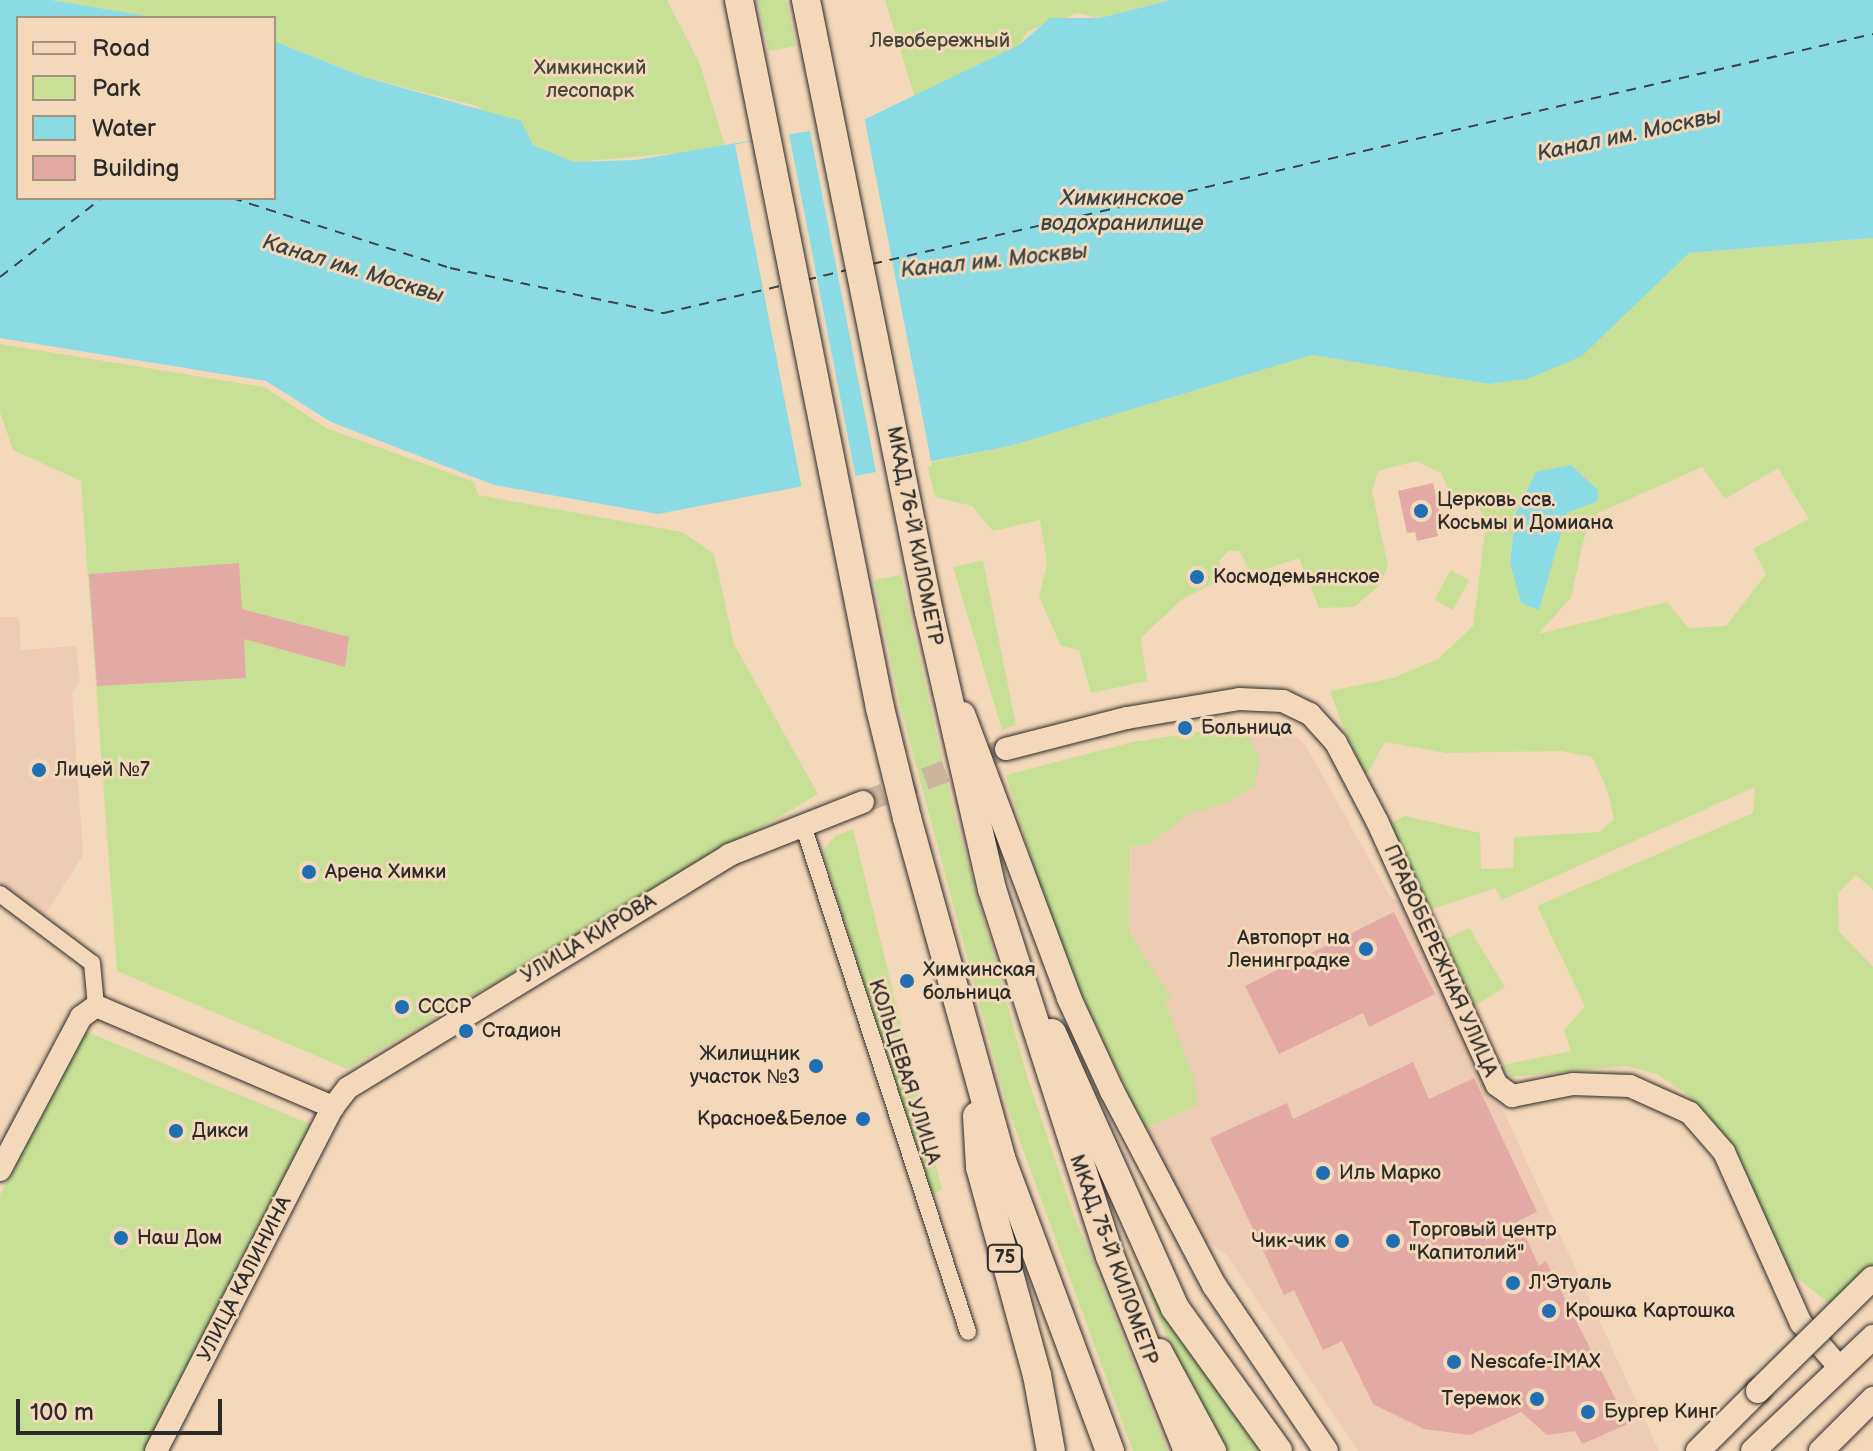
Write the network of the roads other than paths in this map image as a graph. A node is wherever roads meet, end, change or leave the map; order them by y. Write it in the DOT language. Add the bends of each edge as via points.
graph roads {
  1 [pos="739,0"];
  2 [pos="806,0"];
  3 [pos="929,612"];
  4 [pos="1006,749"];
  5 [pos="863,802"];
  6 [pos="803,825"];
  7 [pos="992,889"];
  8 [pos="0,894"];
  9 [pos="96,1006"];
  10 [pos="973,1064"];
  11 [pos="1045,1066"];
  12 [pos="333,1107"];
  13 [pos="0,1170"];
  14 [pos="1110,1256"];
  15 [pos="1873,1278"];
  16 [pos="968,1332"];
  17 [pos="1873,1337"];
  18 [pos="1840,1368"];
  19 [pos="1873,1399"];
  20 [pos="1829,1445"];
  21 [pos="1275,1447"];
  22 [pos="156,1451"];
  23 [pos="1051,1451"];
  24 [pos="1110,1451"];
  25 [pos="1188,1451"];
  26 [pos="1214,1451"];
  27 [pos="1326,1451"];
  28 [pos="1698,1451"];
  29 [pos="1753,1451"];
  1 -- 10 [label="highway" via="880,708"];
  2 -- 3 [label="highway, МКАД, 76-Й КИЛОМЕТР"];
  3 -- 7 [label="highway, МКАД, 76-Й КИЛОМЕТР"];
  3 -- 27 [label="main road" via="1030,899 1112,1091 1214,1285"];
  4 -- 18 [label="street, ПРАВОБЕРЕЖНАЯ УЛИЦА" via="1127,718 1239,699 1283,701 1310,714 1336,743 1377,821 1497,1085 1512,1096 1573,1084 1630,1086 1690,1113 1724,1152 1801,1323"];
  5 -- 6 [label="street, УЛИЦА КИРОВА"];
  6 -- 12 [label="street, УЛИЦА КИРОВА" via="729,855 367,1071"];
  6 -- 16 [label="street, КОЛЬЦЕВАЯ УЛИЦА"];
  7 -- 11 [label="highway, МКАД, 76-Й КИЛОМЕТР"];
  7 -- 21 [label="highway" via="1139,1237 1175,1308"];
  8 -- 9 [label="street" via="92,963"];
  9 -- 12 [label="street"];
  9 -- 13 [label="street" via="81,1017"];
  10 -- 23 [label="highway, 75" via="980,1167 1037,1375"];
  10 -- 24 [label="highway" via="1037,1266"];
  11 -- 14 [label="highway, МКАД, 75-Й КИЛОМЕТР"];
  12 -- 22 [label="street, УЛИЦА КАЛИНИНА"];
  14 -- 25 [label="highway, МКАД, 75-Й КИЛОМЕТР"];
  14 -- 26 [label="main road"];
  15 -- 28 [label="main road, bridge"];
  17 -- 18 [label="main road"];
  18 -- 29 [label="main road"];
  19 -- 20 [label="main road"];
}
